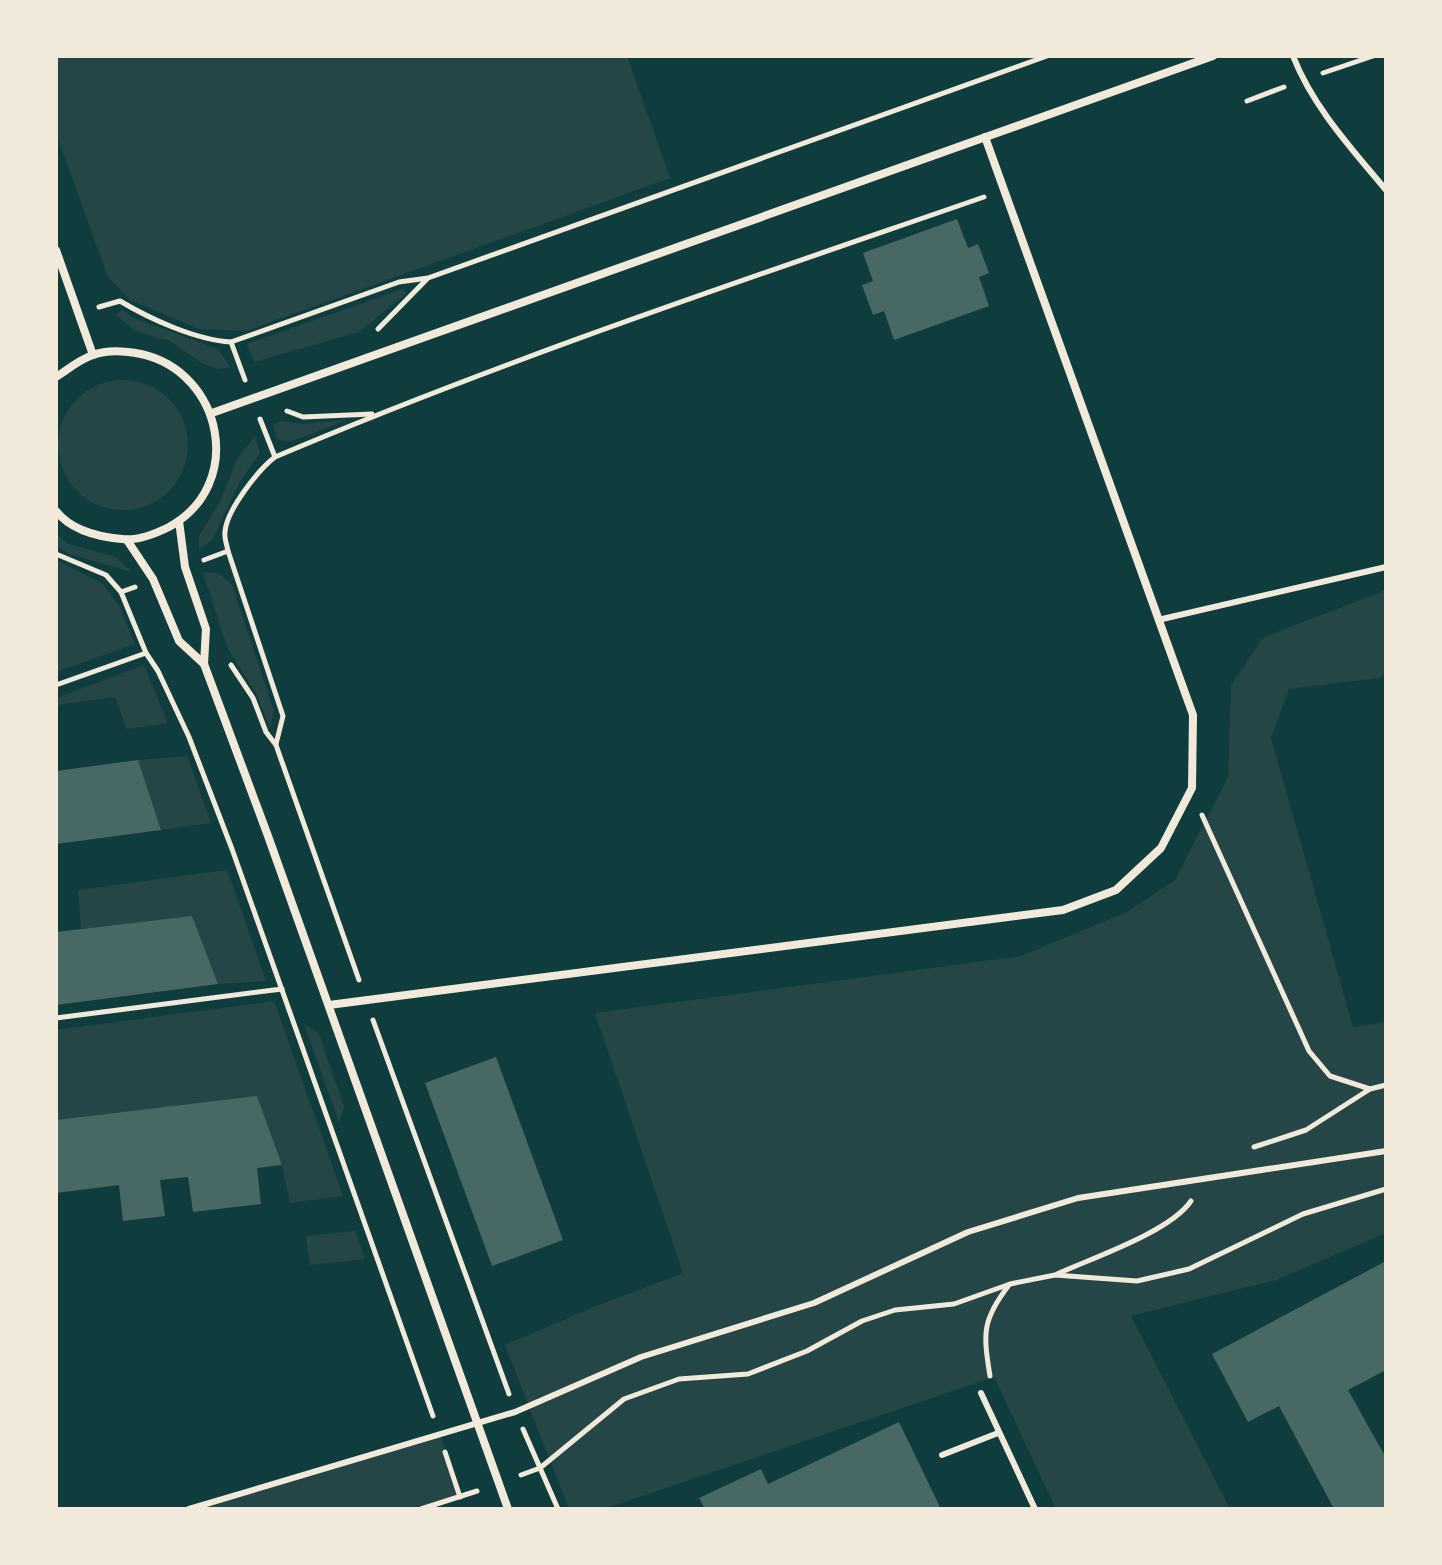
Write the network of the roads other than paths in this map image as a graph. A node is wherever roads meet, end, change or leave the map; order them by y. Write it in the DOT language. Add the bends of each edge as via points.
graph roads {
  1 [pos="1213,56"];
  2 [pos="1293,56"];
  3 [pos="985,137"];
  4 [pos="1386,190"];
  5 [pos="56,250"];
  6 [pos="93,355"];
  7 [pos="56,377"];
  8 [pos="212,413"];
  9 [pos="56,511"];
  10 [pos="179,521"];
  11 [pos="127,540"];
  12 [pos="1386,567"];
  13 [pos="1158,620"];
  14 [pos="204,664"];
  15 [pos="329,1005"];
  16 [pos="1386,1151"];
  17 [pos="981,1393"];
  18 [pos="476,1425"];
  19 [pos="998,1433"];
  20 [pos="942,1455"];
  21 [pos="189,1509"];
  22 [pos="508,1509"];
  23 [pos="1035,1509"];
  1 -- 3 [label="street"];
  2 -- 4 [label="lane" via="1332,124"];
  3 -- 8 [label="street"];
  3 -- 13 [label="street"];
  5 -- 6 [label="street"];
  6 -- 7 [label="street"];
  6 -- 8 [label="street" via="124,350 160,358 193,382"];
  8 -- 10 [label="street" via="217,445 212,475 198,502"];
  9 -- 11 [label="street" via="92,535"];
  10 -- 11 [label="street"];
  10 -- 14 [label="street" via="185,567 206,629"];
  11 -- 14 [label="street" via="153,579 179,641"];
  12 -- 13 [label="lane"];
  13 -- 15 [label="street" via="1193,715 1192,788 1161,848 1116,890 1063,910"];
  14 -- 15 [label="street"];
  15 -- 18 [label="street"];
  16 -- 18 [label="lane" via="1078,1198 968,1232 814,1303 641,1357"];
  17 -- 19 [label="lane"];
  18 -- 21 [label="lane"];
  18 -- 22 [label="street"];
  19 -- 20 [label="lane"];
  19 -- 23 [label="lane"];
}
